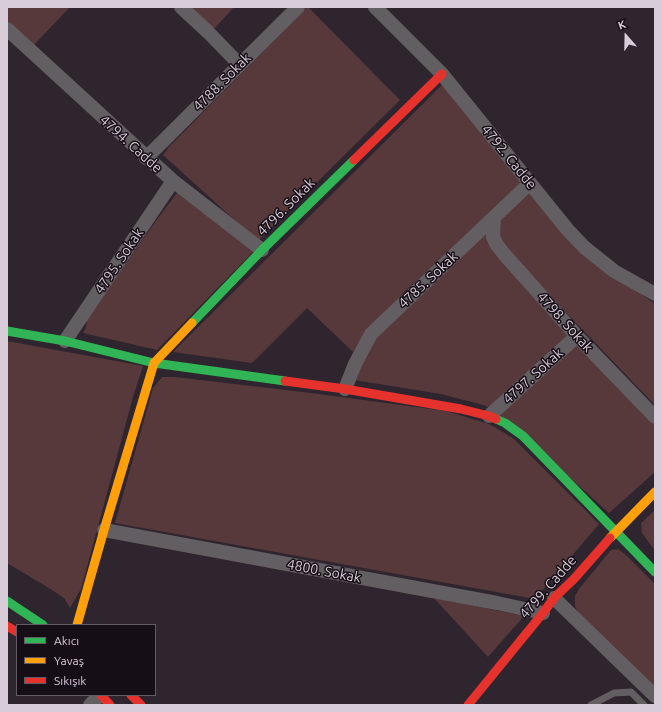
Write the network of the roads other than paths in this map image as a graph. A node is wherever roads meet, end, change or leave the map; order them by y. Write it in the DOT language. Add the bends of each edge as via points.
graph roads {
  1 [pos="181,7"];
  2 [pos="298,7"];
  3 [pos="375,7"];
  4 [pos="9,36"];
  5 [pos="240,65"];
  6 [pos="442,74"];
  7 [pos="146,158"];
  8 [pos="173,181"];
  9 [pos="530,183"];
  10 [pos="494,218"];
  11 [pos="262,250"];
  12 [pos="655,294"];
  13 [pos="7,331"];
  14 [pos="577,336"];
  15 [pos="65,341"];
  16 [pos="154,363"];
  17 [pos="345,389"];
  18 [pos="489,416"];
  19 [pos="655,417"];
  20 [pos="655,492"];
  21 [pos="104,530"];
  22 [pos="616,531"];
  23 [pos="655,572"];
  24 [pos="554,598"];
  25 [pos="7,601"];
  26 [pos="543,613"];
  27 [pos="42,624"];
  28 [pos="77,624"];
  29 [pos="7,626"];
  30 [pos="16,631"];
  31 [pos="99,696"];
  32 [pos="101,696"];
  33 [pos="132,696"];
  34 [pos="655,696"];
  35 [pos="90,705"];
  36 [pos="110,705"];
  37 [pos="141,705"];
  38 [pos="468,705"];
  39 [pos="591,705"];
  40 [pos="644,705"];
  1 -- 5 [label="street"];
  2 -- 5 [label="street, 4788. Sokak"];
  3 -- 6 [label="street, 4792. Cadde"];
  4 -- 7 [label="street, 4794. Cadde"];
  5 -- 7 [label="street, 4788. Sokak"];
  6 -- 9 [label="street, 4792. Cadde"];
  6 -- 11 [label="street, 4796. Sokak"];
  7 -- 8 [label="street, 4794. Cadde"];
  8 -- 11 [label="street, 4794. Cadde"];
  8 -- 15 [label="street, 4795. Sokak"];
  9 -- 10 [label="street, 4785. Sokak"];
  9 -- 12 [label="street, 4792. Cadde" via="584,247 614,270"];
  10 -- 14 [label="street, 4798. Sokak" via="493,237 497,245"];
  10 -- 17 [label="street, 4785. Sokak" via="371,334"];
  11 -- 16 [label="street, 4796. Sokak"];
  13 -- 15 [label="street"];
  14 -- 18 [label="street, 4797. Sokak"];
  14 -- 19 [label="street, 4798. Sokak"];
  15 -- 16 [label="street"];
  16 -- 17 [label="street"];
  16 -- 21 [label="street"];
  17 -- 18 [label="street"];
  18 -- 22 [label="street" via="505,423 523,436"];
  20 -- 22 [label="street, 4799. Cadde"];
  21 -- 26 [label="street, 4800. Sokak"];
  21 -- 28 [label="street"];
  22 -- 23 [label="street"];
  22 -- 24 [label="street, 4799. Cadde"];
  24 -- 26 [label="street, 4799. Cadde"];
  24 -- 34 [label="street"];
  25 -- 27 [label="street"];
  26 -- 38 [label="street, 4799. Cadde"];
  29 -- 30 [label="street"];
  31 -- 35 [label="street"];
  32 -- 36 [label="street"];
  33 -- 37 [label="street"];
  39 -- 40 [label="lane" via="614,693 631,692"];
}
